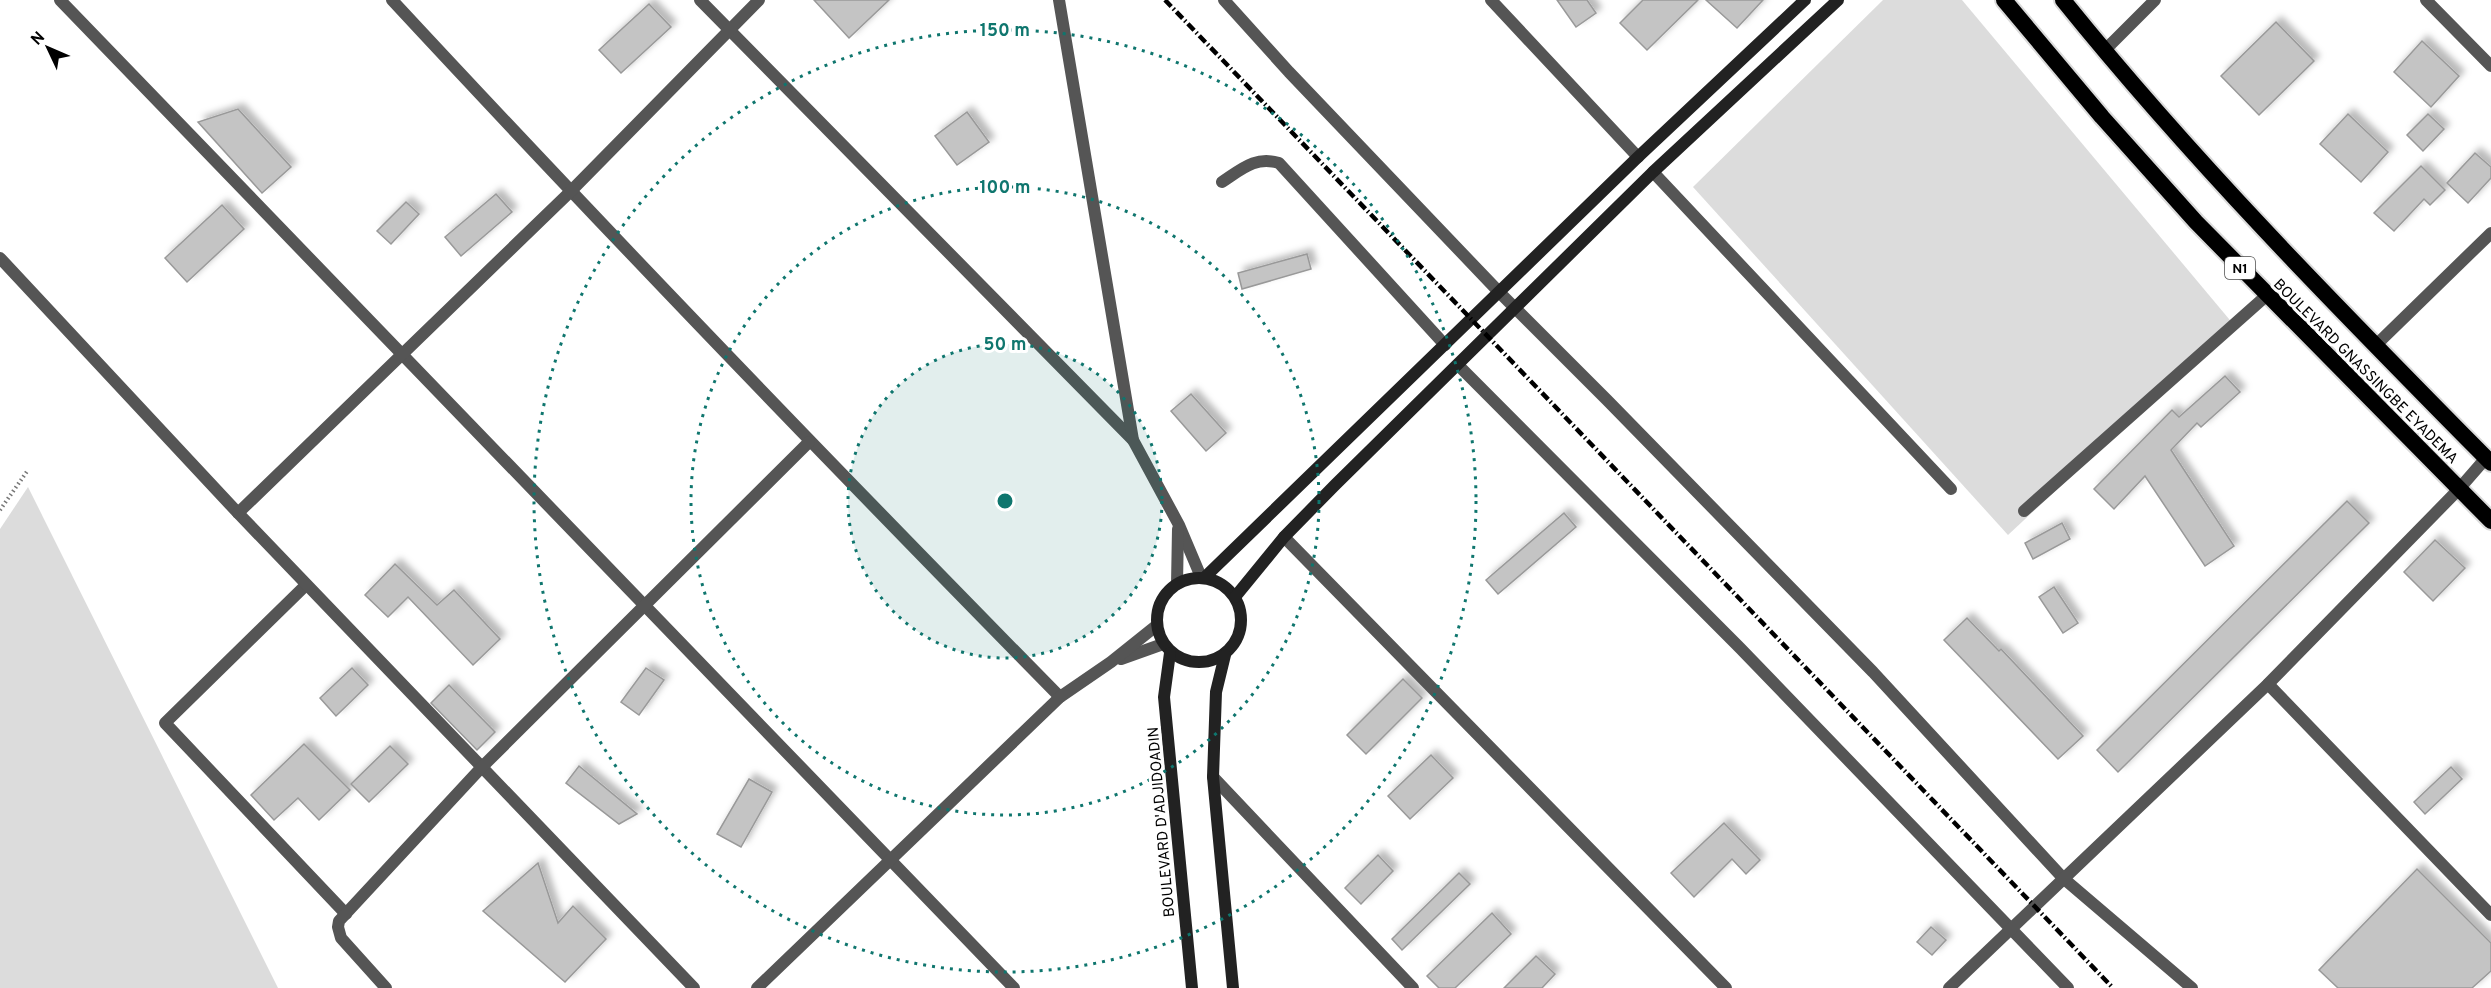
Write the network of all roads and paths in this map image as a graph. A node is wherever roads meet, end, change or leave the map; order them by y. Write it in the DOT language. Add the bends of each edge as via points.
graph roads {
  1 [pos="60,0"];
  2 [pos="392,0"];
  3 [pos="700,0"];
  4 [pos="759,0"];
  5 [pos="1059,0"];
  6 [pos="1224,0"];
  7 [pos="1491,0"];
  8 [pos="1805,0"];
  9 [pos="1838,0"];
  10 [pos="2004,0"];
  11 [pos="2063,0"];
  12 [pos="2155,0"];
  13 [pos="2426,0"];
  14 [pos="729,29"];
  15 [pos="2104,51"];
  16 [pos="2491,66"];
  17 [pos="1638,157"];
  18 [pos="1653,172"];
  19 [pos="1222,182"];
  20 [pos="570,192"];
  21 [pos="2491,233"];
  22 [pos="0,258"];
  23 [pos="1500,293"];
  24 [pos="2266,296"];
  25 [pos="1516,308"];
  26 [pos="1445,345"];
  27 [pos="2375,346"];
  28 [pos="402,355"];
  29 [pos="1458,365"];
  30 [pos="1133,440"];
  31 [pos="809,442"];
  32 [pos="2488,461"];
  33 [pos="28,470"];
  34 [pos="1951,489"];
  35 [pos="2459,489"];
  36 [pos="0,510"];
  37 [pos="2024,511"];
  38 [pos="238,513"];
  39 [pos="2491,521"];
  40 [pos="1179,525"];
  41 [pos="1284,537"];
  42 [pos="1202,578"];
  43 [pos="1177,584"];
  44 [pos="306,585"];
  45 [pos="1235,597"];
  46 [pos="644,606"];
  47 [pos="1156,626"];
  48 [pos="1167,649"];
  49 [pos="1225,655"];
  50 [pos="1111,662"];
  51 [pos="2268,684"];
  52 [pos="1060,697"];
  53 [pos="481,768"];
  54 [pos="1213,777"];
  55 [pos="889,860"];
  56 [pos="2063,878"];
  57 [pos="346,914"];
  58 [pos="2491,915"];
  59 [pos="2012,928"];
  60 [pos="387,988"];
  61 [pos="694,988"];
  62 [pos="757,988"];
  63 [pos="1014,988"];
  64 [pos="1192,988"];
  65 [pos="1233,988"];
  66 [pos="1413,988"];
  67 [pos="1726,988"];
  68 [pos="1949,988"];
  69 [pos="2068,988"];
  70 [pos="2192,988"];
  1 -- 28 [label="street"];
  2 -- 20 [label="street"];
  3 -- 14 [label="street"];
  4 -- 14 [label="street"];
  5 -- 30 [label="street"];
  6 -- 23 [label="street"];
  7 -- 17 [label="street"];
  8 -- 17 [label="main road"];
  9 -- 18 [label="main road"];
  10 -- 24 [label="highway, BOULEVARD GNASSINGBE EYADEMA / N1" via="2102,117"];
  11 -- 15 [label="highway, BOULEVARD GNASSINGBE EYADEMA"];
  12 -- 15 [label="street"];
  13 -- 16 [label="street"];
  14 -- 20 [label="street"];
  14 -- 30 [label="street"];
  15 -- 27 [label="highway, BOULEVARD GNASSINGBE EYADEMA" via="2223,188"];
  17 -- 23 [label="main road"];
  18 -- 25 [label="main road"];
  18 -- 34 [label="street"];
  19 -- 26 [label="street" via="1248,164 1266,159 1280,163"];
  20 -- 28 [label="street"];
  20 -- 31 [label="street"];
  21 -- 27 [label="street"];
  22 -- 38 [label="street"];
  23 -- 25 [label="street"];
  23 -- 26 [label="main road"];
  24 -- 35 [label="highway, BOULEVARD GNASSINGBE EYADEMA / N1"];
  24 -- 37 [label="street"];
  25 -- 29 [label="main road"];
  25 -- 56 [label="street" via="1873,672"];
  26 -- 42 [label="main road"];
  27 -- 32 [label="highway, BOULEVARD GNASSINGBE EYADEMA"];
  28 -- 38 [label="street"];
  28 -- 46 [label="street"];
  29 -- 41 [label="main road"];
  29 -- 59 [label="street"];
  30 -- 40 [label="street"];
  31 -- 46 [label="street"];
  31 -- 52 [label="street"];
  32 -- 35 [label="street"];
  33 -- 36 [label="path"];
  35 -- 39 [label="highway, BOULEVARD GNASSINGBE EYADEMA / N1"];
  35 -- 51 [label="street"];
  38 -- 44 [label="street"];
  40 -- 42 [label="street"];
  40 -- 43 [label="street"];
  41 -- 45 [label="main road"];
  41 -- 67 [label="street"];
  42 -- 43 [label="main road"];
  42 -- 45 [label="main road" via="1221,584"];
  43 -- 47 [label="main road" via="1157,610"];
  44 -- 53 [label="street"];
  44 -- 57 [label="street" via="165,723"];
  45 -- 49 [label="main road" via="1242,617 1238,638"];
  46 -- 53 [label="street"];
  46 -- 55 [label="street"];
  47 -- 48 [label="main road"];
  47 -- 50 [label="street"];
  48 -- 49 [label="main road" via="1181,660 1204,663"];
  48 -- 50 [label="street"];
  48 -- 64 [label="main road, BOULEVARD D'ADJIDOADIN" via="1164,698"];
  49 -- 54 [label="main road" via="1216,692"];
  50 -- 52 [label="street"];
  51 -- 56 [label="street"];
  51 -- 58 [label="street"];
  52 -- 55 [label="street"];
  53 -- 57 [label="street"];
  53 -- 61 [label="street"];
  54 -- 65 [label="main road"];
  54 -- 66 [label="street"];
  55 -- 62 [label="street"];
  55 -- 63 [label="street"];
  56 -- 59 [label="street"];
  56 -- 70 [label="street"];
  57 -- 60 [label="street" via="339,921 341,938"];
  59 -- 68 [label="street"];
  59 -- 69 [label="street"];
}
